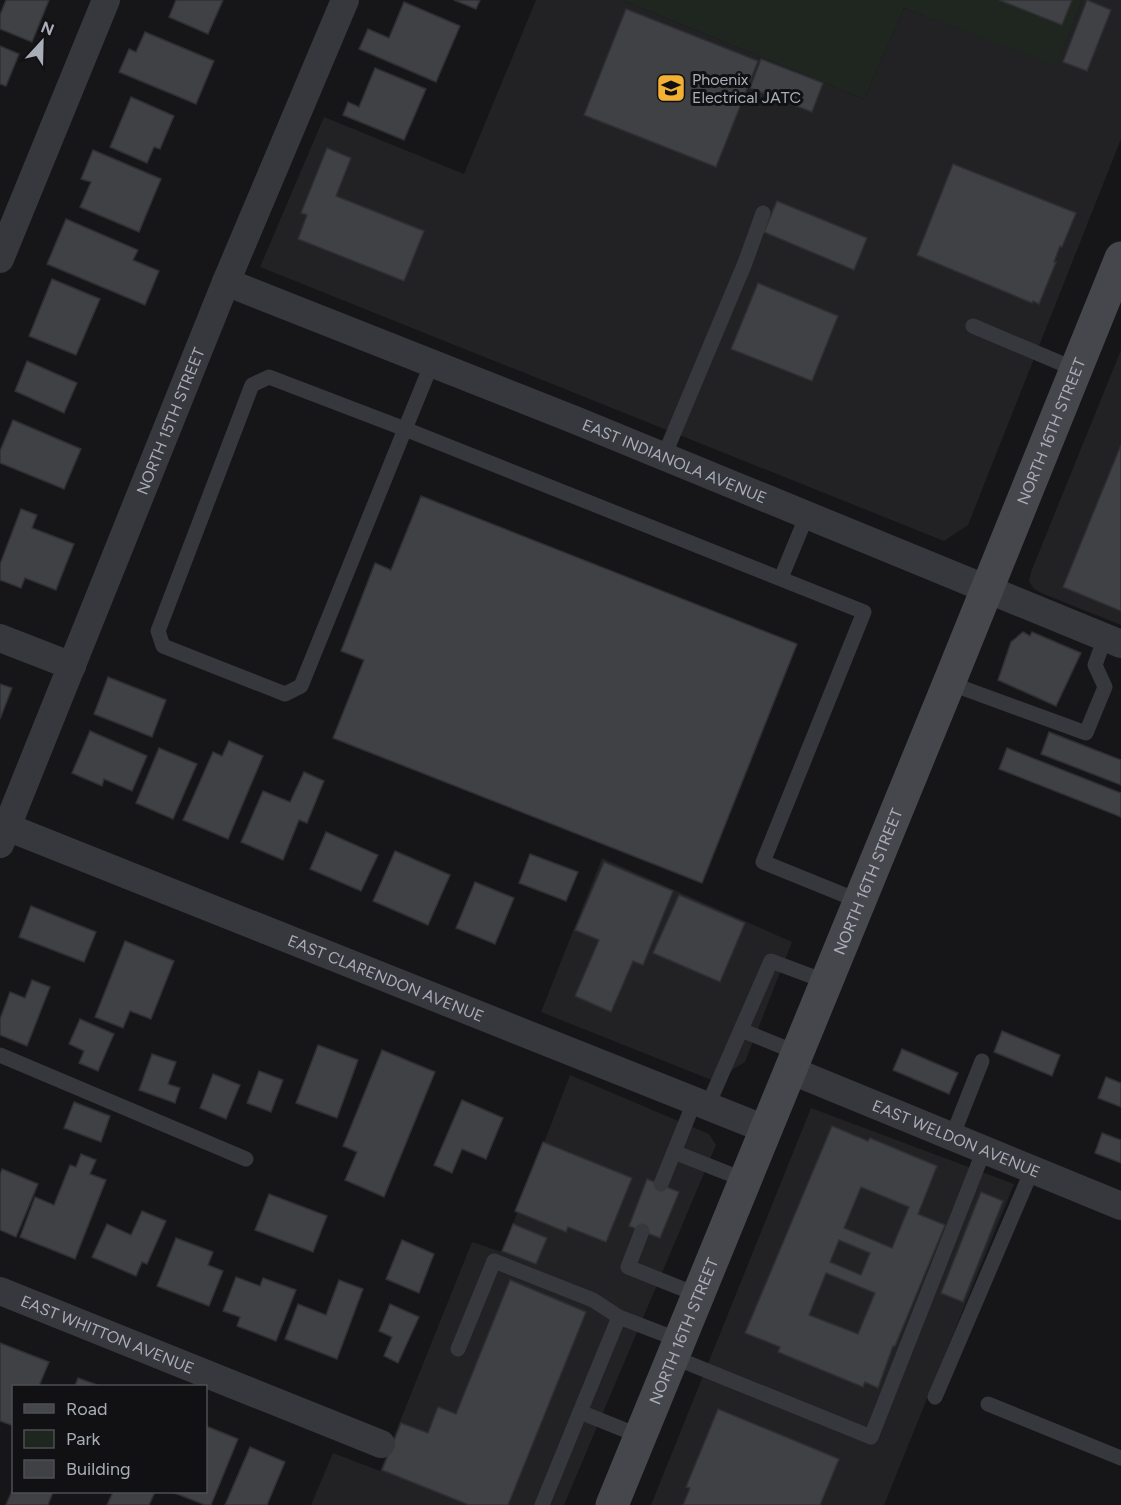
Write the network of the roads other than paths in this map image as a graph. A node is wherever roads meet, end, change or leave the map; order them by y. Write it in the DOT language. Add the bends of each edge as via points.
graph roads {
  1 [pos="106,0"];
  2 [pos="345,0"];
  3 [pos="763,213"];
  4 [pos="0,258"];
  5 [pos="1121,258"];
  6 [pos="226,282"];
  7 [pos="974,326"];
  8 [pos="432,363"];
  9 [pos="1077,370"];
  10 [pos="405,429"];
  11 [pos="664,456"];
  12 [pos="807,515"];
  13 [pos="781,578"];
  14 [pos="988,589"];
  15 [pos="0,638"];
  16 [pos="1113,641"];
  17 [pos="72,666"];
  18 [pos="949,683"];
  19 [pos="2,838"];
  20 [pos="859,901"];
  21 [pos="827,982"];
  22 [pos="741,1030"];
  23 [pos="0,1055"];
  24 [pos="982,1061"];
  25 [pos="794,1062"];
  26 [pos="702,1102"];
  27 [pos="765,1129"];
  28 [pos="952,1137"];
  29 [pos="984,1150"];
  30 [pos="674,1152"];
  31 [pos="246,1159"];
  32 [pos="1032,1170"];
  33 [pos="745,1180"];
  34 [pos="661,1185"];
  35 [pos="1121,1206"];
  36 [pos="642,1231"];
  37 [pos="0,1292"];
  38 [pos="698,1295"];
  39 [pos="619,1317"];
  40 [pos="458,1348"];
  41 [pos="676,1349"];
  42 [pos="935,1397"];
  43 [pos="988,1404"];
  44 [pos="580,1412"];
  45 [pos="640,1436"];
  46 [pos="381,1444"];
  47 [pos="1121,1458"];
  48 [pos="542,1505"];
  49 [pos="612,1505"];
  1 -- 4 [label="street"];
  2 -- 6 [label="street, NORTH 15TH STREET"];
  3 -- 11 [label="lane"];
  5 -- 9 [label="main road, NORTH 16TH STREET"];
  6 -- 8 [label="street, EAST INDIANOLA AVENUE"];
  6 -- 17 [label="street, NORTH 15TH STREET"];
  7 -- 9 [label="lane"];
  8 -- 10 [label="lane"];
  8 -- 11 [label="street, EAST INDIANOLA AVENUE"];
  9 -- 14 [label="main road, NORTH 16TH STREET"];
  10 -- 10 [label="lane" via="269,377 252,385 158,631 163,646 285,694 301,686"];
  10 -- 13 [label="lane"];
  11 -- 12 [label="street, EAST INDIANOLA AVENUE"];
  12 -- 13 [label="lane"];
  12 -- 14 [label="street, EAST INDIANOLA AVENUE"];
  13 -- 20 [label="lane" via="864,612 763,862"];
  14 -- 16 [label="street, EAST INDIANOLA AVENUE"];
  14 -- 18 [label="main road, NORTH 16TH STREET"];
  15 -- 17 [label="street"];
  16 -- 18 [label="lane" via="1095,665 1105,687 1086,732"];
  17 -- 19 [label="street, NORTH 15TH STREET"];
  18 -- 20 [label="main road, NORTH 16TH STREET"];
  19 -- 26 [label="street, EAST CLARENDON AVENUE"];
  20 -- 21 [label="main road, NORTH 16TH STREET"];
  21 -- 22 [label="lane" via="771,961"];
  21 -- 25 [label="main road, NORTH 16TH STREET"];
  22 -- 25 [label="lane"];
  22 -- 26 [label="lane"];
  23 -- 31 [label="lane"];
  24 -- 28 [label="lane"];
  25 -- 27 [label="main road, NORTH 16TH STREET"];
  25 -- 28 [label="street, EAST WELDON AVENUE"];
  26 -- 27 [label="street, EAST CLARENDON AVENUE"];
  26 -- 30 [label="lane"];
  27 -- 33 [label="main road, NORTH 16TH STREET"];
  28 -- 29 [label="street, EAST WELDON AVENUE"];
  29 -- 32 [label="street, EAST WELDON AVENUE"];
  29 -- 41 [label="lane" via="871,1437"];
  30 -- 33 [label="lane"];
  30 -- 34 [label="lane"];
  32 -- 35 [label="street, EAST WELDON AVENUE"];
  32 -- 42 [label="lane"];
  33 -- 38 [label="main road, NORTH 16TH STREET"];
  36 -- 38 [label="lane" via="628,1268"];
  37 -- 46 [label="street, EAST WHITTON AVENUE"];
  38 -- 41 [label="main road, NORTH 16TH STREET"];
  39 -- 40 [label="lane" via="593,1300 494,1261"];
  39 -- 41 [label="lane"];
  39 -- 44 [label="lane"];
  41 -- 45 [label="main road, NORTH 16TH STREET"];
  43 -- 47 [label="lane"];
  44 -- 45 [label="lane"];
  44 -- 48 [label="lane"];
  45 -- 49 [label="main road, NORTH 16TH STREET"];
}
